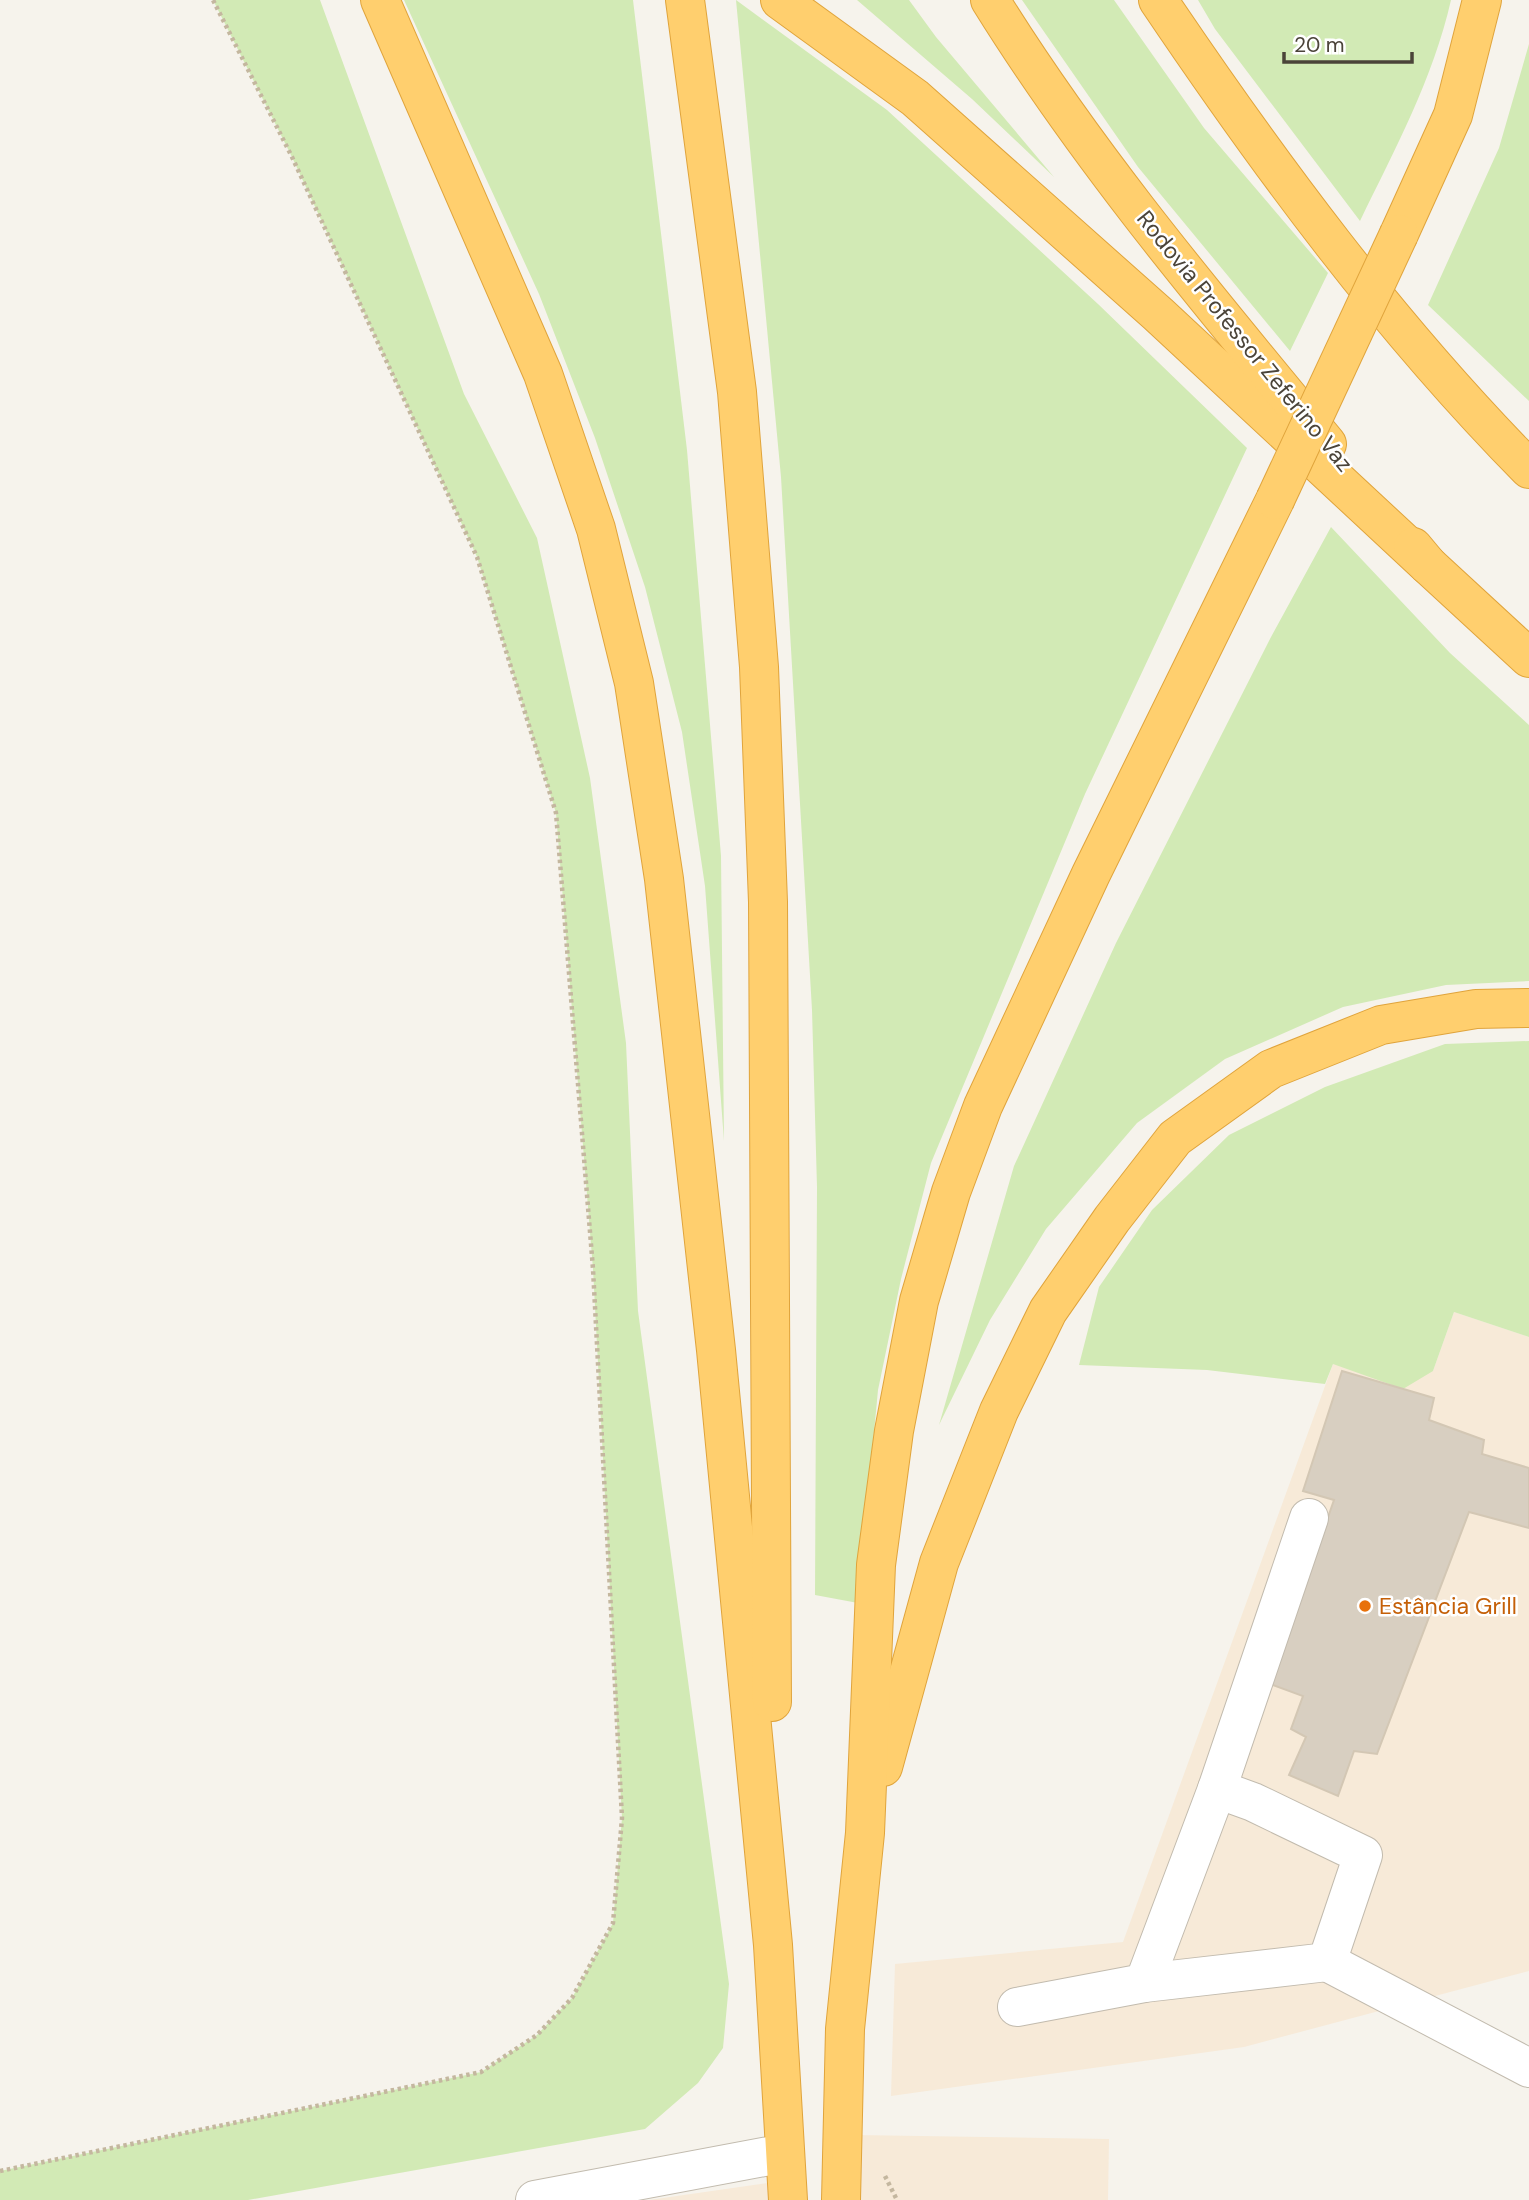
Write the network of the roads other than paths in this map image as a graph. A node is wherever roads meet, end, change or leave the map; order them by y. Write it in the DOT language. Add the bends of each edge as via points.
graph roads {
  1 [pos="380,0"];
  2 [pos="685,0"];
  3 [pos="780,0"];
  4 [pos="990,0"];
  5 [pos="1158,0"];
  6 [pos="1482,0"];
  7 [pos="1529,470"];
  8 [pos="1428,565"];
  9 [pos="1529,658"];
  10 [pos="1529,1008"];
  11 [pos="1309,1518"];
  12 [pos="1217,1789"];
  13 [pos="864,1833"];
  14 [pos="774,1945"];
  15 [pos="1327,1962"];
  16 [pos="1144,1983"];
  17 [pos="1017,2007"];
  18 [pos="1529,2068"];
  19 [pos="785,2153"];
  20 [pos="535,2200"];
  21 [pos="788,2200"];
  22 [pos="841,2200"];
  1 -- 14 [label="highway" via="543,374 596,529 634,683 686,1063"];
  2 -- 14 [label="highway" via="737,392 760,667 768,902"];
  3 -- 8 [label="highway" via="915,98 1158,314"];
  4 -- 8 [label="highway, Rodovia Professor Zeferino Vaz" via="1025,57 1167,250"];
  5 -- 7 [label="highway" via="1318,227 1467,407"];
  6 -- 13 [label="highway, bridge" via="1453,115 1275,500 1091,874 983,1106 951,1192 919,1301 877,1552"];
  8 -- 9 [label="highway, Rodovia Professor Zeferino Vaz"];
  10 -- 13 [label="highway" via="1476,1009 1381,1025 1271,1069 1175,1138 1048,1311 999,1411 939,1563"];
  11 -- 12 [label="street"];
  12 -- 15 [label="street" via="1363,1855"];
  12 -- 16 [label="street"];
  13 -- 22 [label="highway" via="845,2029"];
  14 -- 19 [label="highway"];
  15 -- 16 [label="street"];
  15 -- 18 [label="street"];
  16 -- 17 [label="street"];
  19 -- 20 [label="street"];
  19 -- 21 [label="highway"];
}
